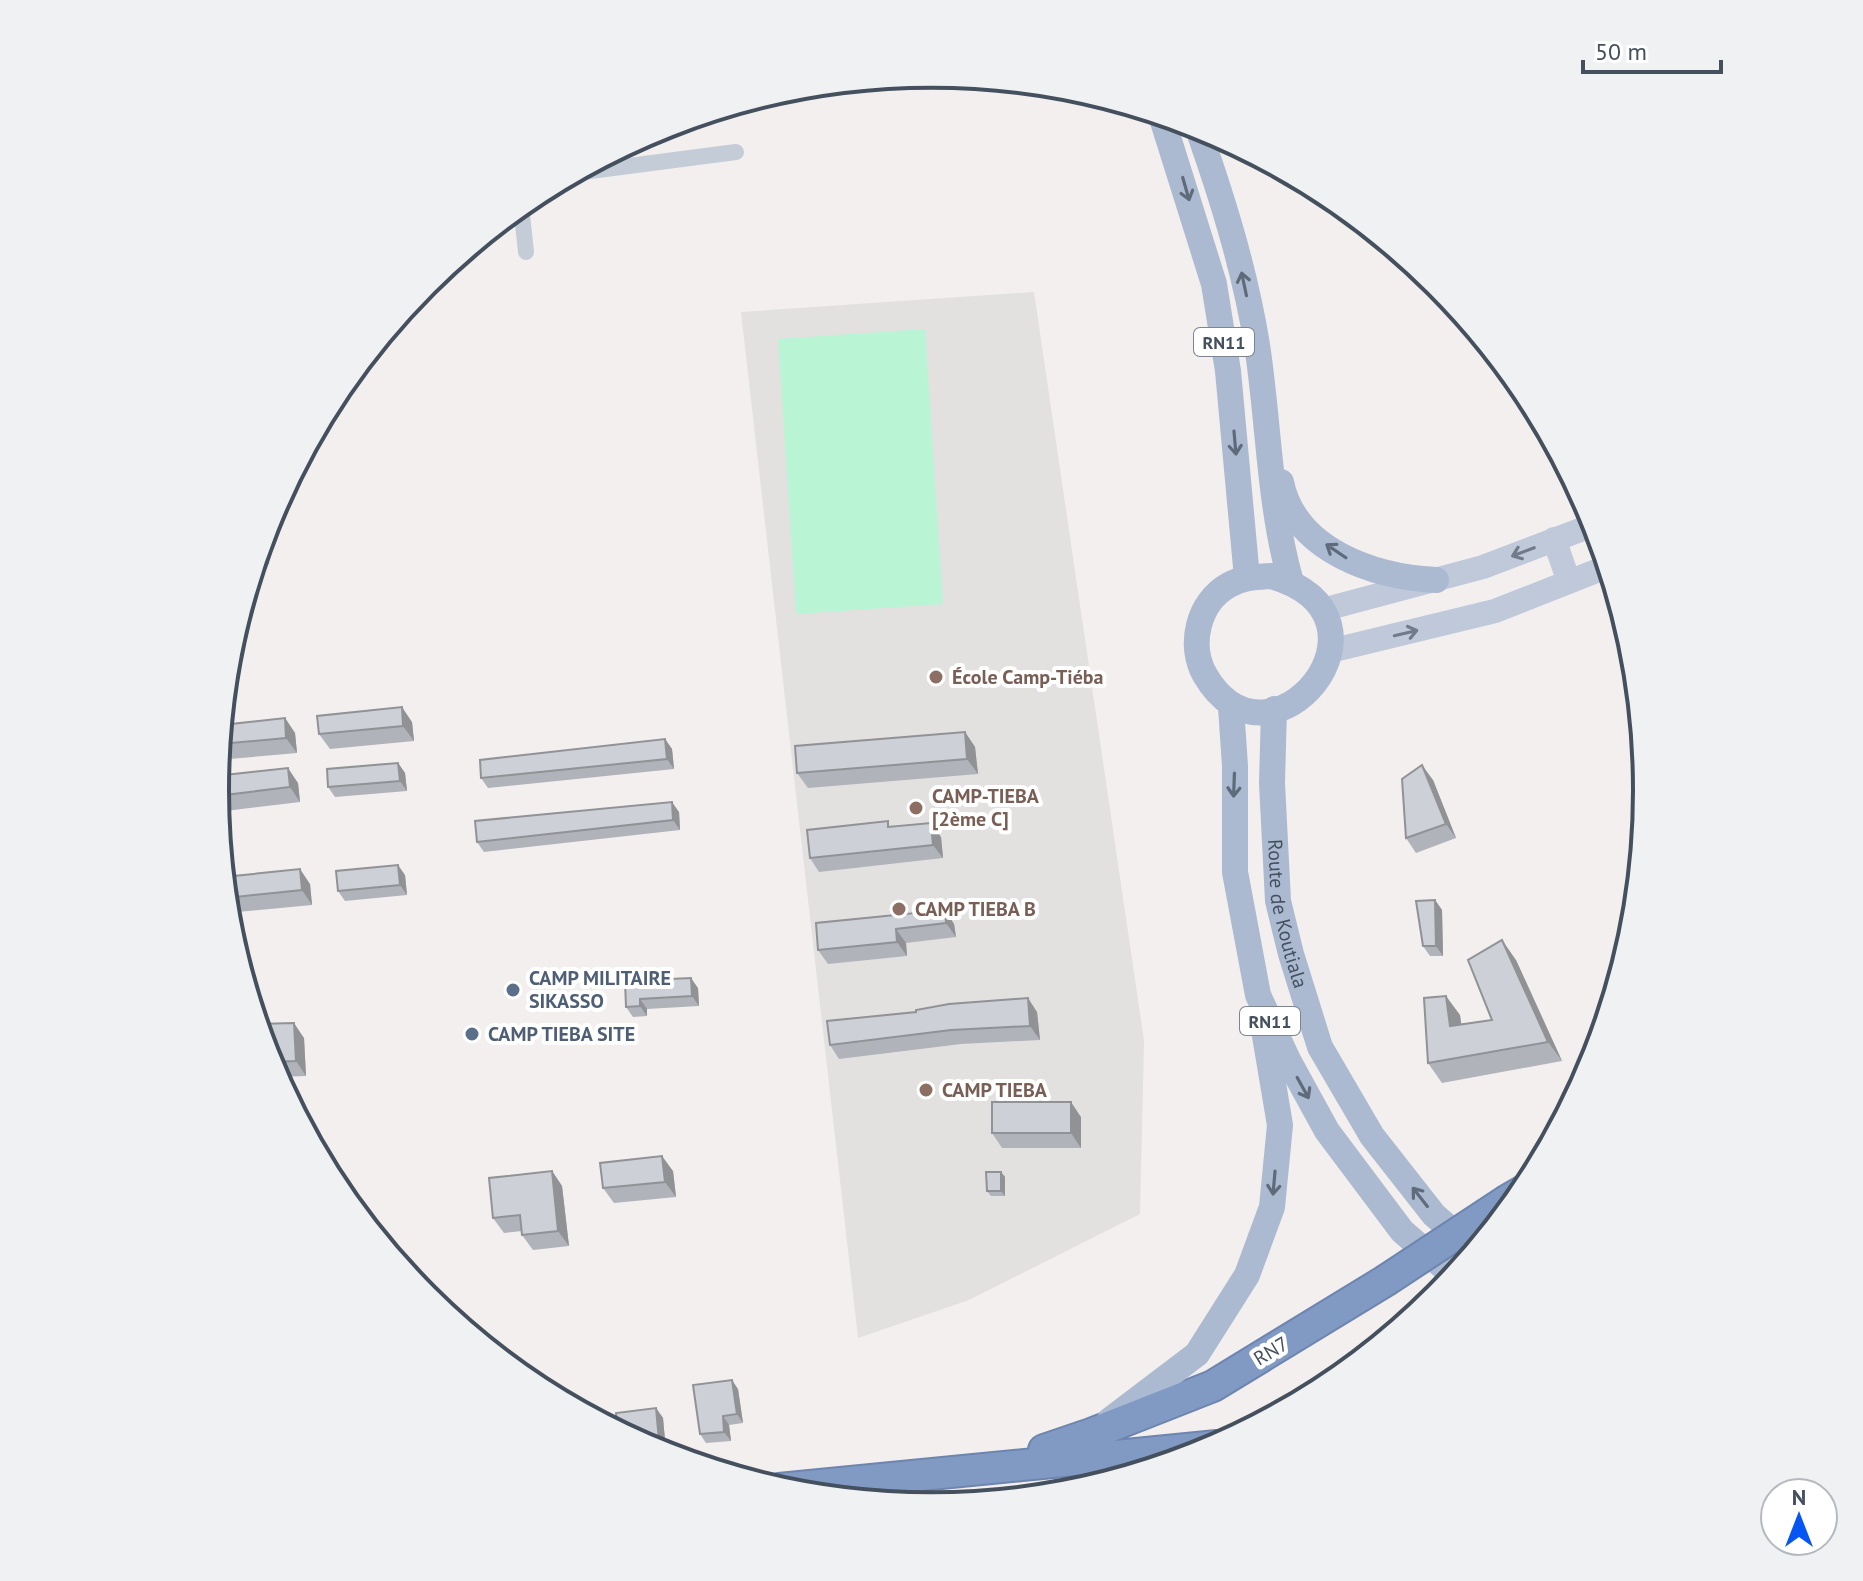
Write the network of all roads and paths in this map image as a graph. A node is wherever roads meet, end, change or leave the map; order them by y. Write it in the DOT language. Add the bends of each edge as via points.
graph roads {
  1 [pos="1165,128"];
  2 [pos="1202,142"];
  3 [pos="736,152"];
  4 [pos="604,169"];
  5 [pos="523,219"];
  6 [pos="526,252"];
  7 [pos="1265,404"];
  8 [pos="1583,528"];
  9 [pos="1554,539"];
  10 [pos="1599,570"];
  11 [pos="1247,578"];
  12 [pos="1436,580"];
  13 [pos="1291,582"];
  14 [pos="1569,582"];
  15 [pos="1322,610"];
  16 [pos="1330,651"];
  17 [pos="1231,707"];
  18 [pos="1274,709"];
  19 [pos="1258,995"];
  20 [pos="1495,1210"];
  21 [pos="1468,1244"];
  22 [pos="1446,1269"];
  23 [pos="1170,1451"];
  24 [pos="1091,1460"];
  25 [pos="823,1484"];
  1 -- 11 [label="main road, RN11, one-way" via="1214,284 1228,371"];
  7 -- 2 [label="main road, RN11, one-way" via="1237,251"];
  3 -- 4 [label="street"];
  5 -- 6 [label="street"];
  12 -- 7 [label="main road, one-way" via="1370,569 1336,554 1305,528 1283,489"];
  7 -- 13 [label="main road, RN11" via="1280,545"];
  8 -- 9 [label="street"];
  9 -- 12 [label="street, one-way"];
  9 -- 14 [label="street"];
  10 -- 14 [label="street"];
  11 -- 13 [label="main road" via="1271,576"];
  11 -- 17 [label="main road" via="1211,600 1196,643 1200,665"];
  12 -- 15 [label="street"];
  13 -- 15 [label="main road"];
  16 -- 14 [label="street, one-way" via="1495,611"];
  15 -- 16 [label="main road"];
  16 -- 18 [label="main road" via="1312,689"];
  17 -- 18 [label="main road" via="1255,713"];
  17 -- 19 [label="main road, RN11, one-way" via="1235,872"];
  21 -- 18 [label="main road, Route de Koutiala / RN11, one-way" via="1434,1215 1372,1136 1320,1047 1278,901"];
  19 -- 22 [label="main road, RN11, one-way" via="1327,1131 1402,1231"];
  19 -- 24 [label="main road, RN11 / RN11, one-way" via="1280,1125 1272,1207 1247,1275 1197,1354"];
  20 -- 24 [label="highway, RN7, bridge"];
  23 -- 24 [label="highway"];
  24 -- 25 [label="highway, RN7"];
}
